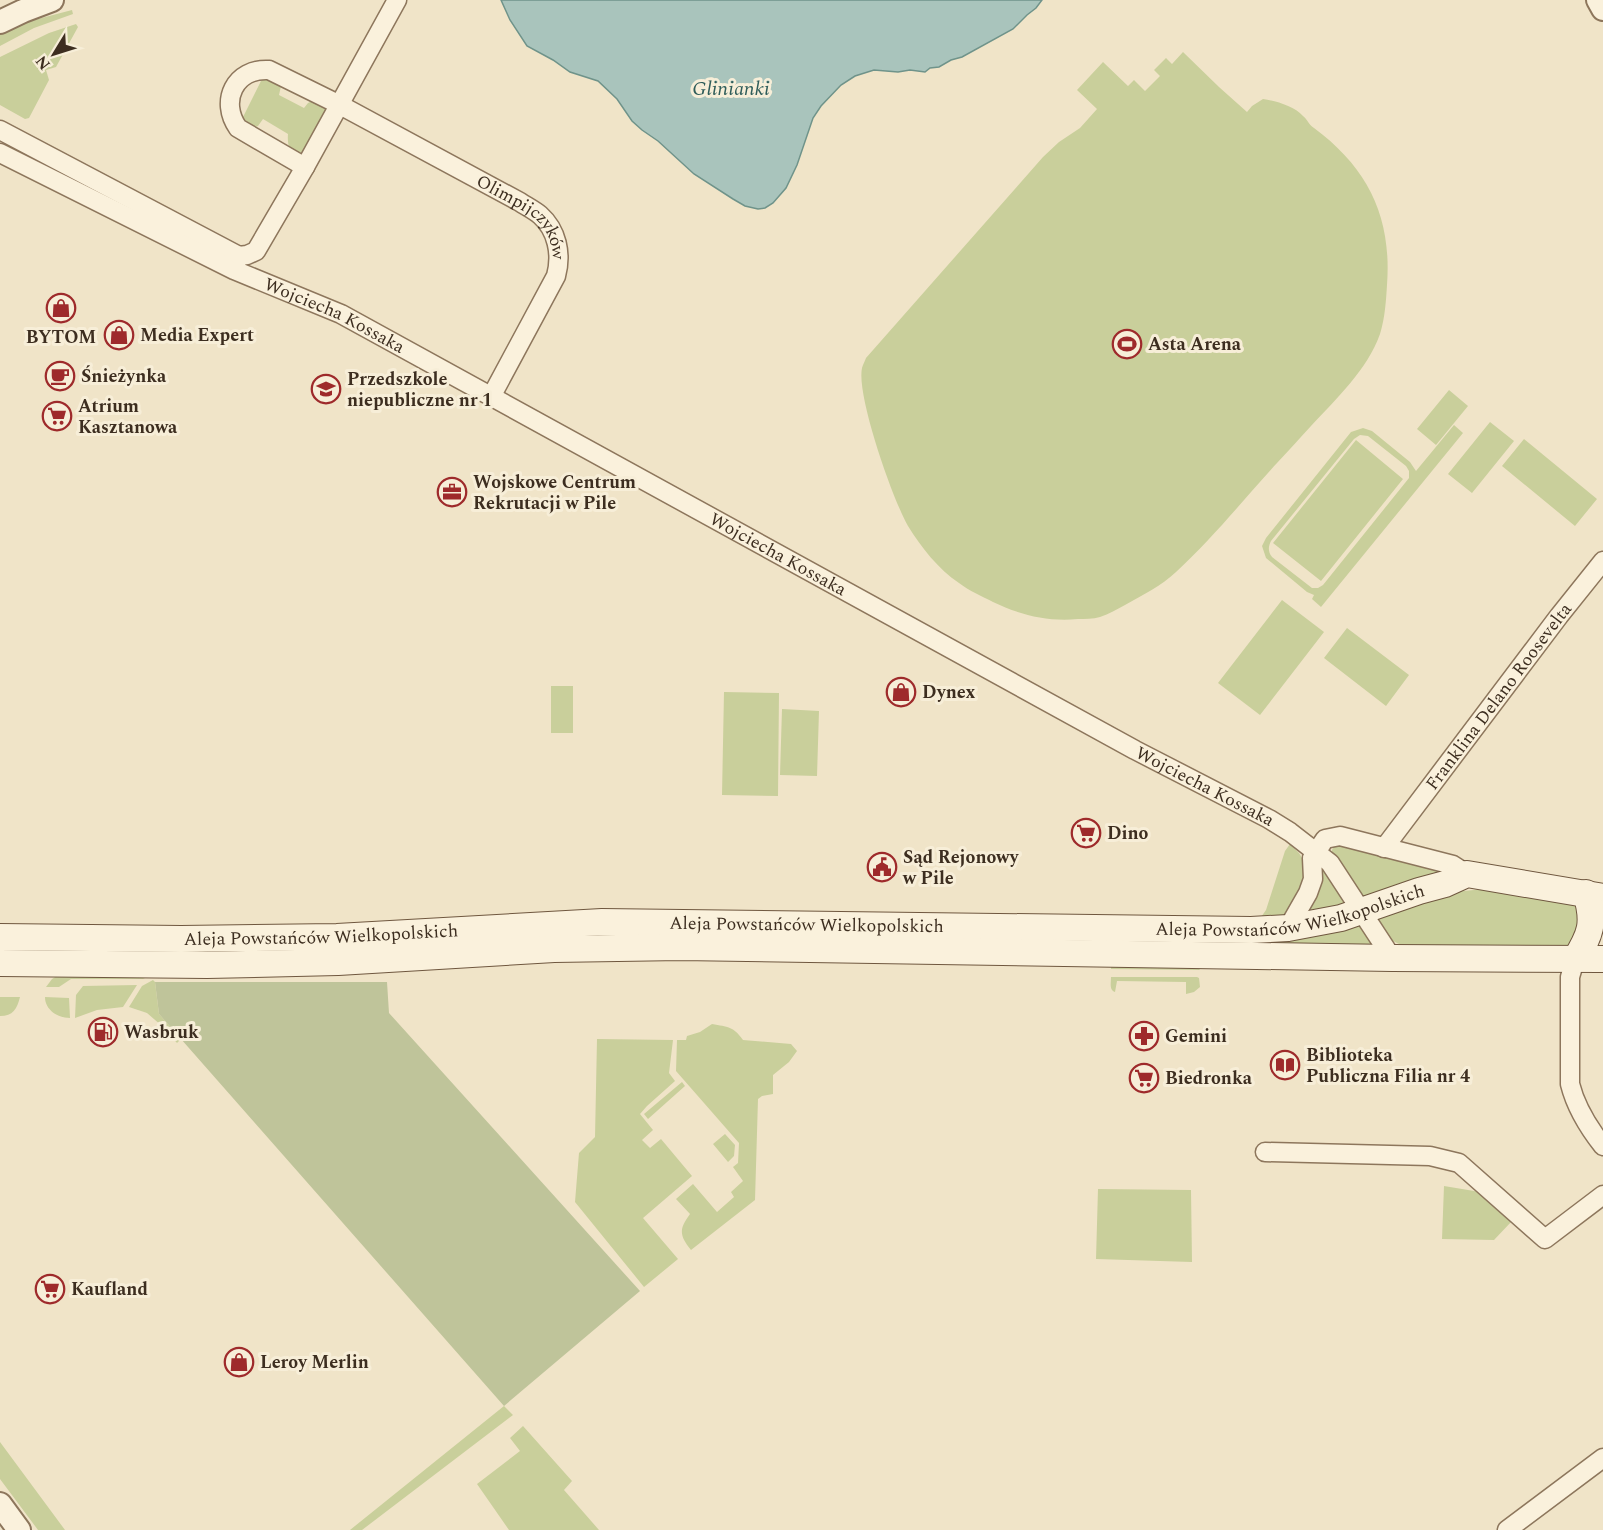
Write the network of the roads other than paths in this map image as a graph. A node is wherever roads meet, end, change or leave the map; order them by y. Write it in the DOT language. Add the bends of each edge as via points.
graph roads {
  1 [pos="52,0"];
  2 [pos="397,0"];
  3 [pos="1598,0"];
  4 [pos="1603,9"];
  5 [pos="0,22"];
  6 [pos="340,105"];
  7 [pos="0,130"];
  8 [pos="0,153"];
  9 [pos="305,167"];
  10 [pos="236,263"];
  11 [pos="490,398"];
  12 [pos="1603,561"];
  13 [pos="1384,848"];
  14 [pos="1316,851"];
  15 [pos="1467,874"];
  16 [pos="1594,895"];
  17 [pos="1361,911"];
  18 [pos="1288,928"];
  19 [pos="0,937"];
  20 [pos="1392,958"];
  21 [pos="1603,959"];
  22 [pos="1575,960"];
  23 [pos="0,963"];
  24 [pos="1603,1146"];
  25 [pos="1265,1152"];
  26 [pos="1603,1195"];
  27 [pos="1603,1458"];
  28 [pos="0,1504"];
  29 [pos="1511,1529"];
  30 [pos="19,1530"];
  1 -- 5 [label="street"];
  2 -- 6 [label="street"];
  3 -- 4 [label="street"];
  6 -- 9 [label="street"];
  6 -- 9 [label="street, Olimpijczyków" via="269,70 250,73 234,88 230,110 238,128"];
  6 -- 11 [label="street, Olimpijczyków" via="520,202 541,216 553,232 559,255 556,276"];
  7 -- 10 [label="street, Wojciecha Kossaka"];
  8 -- 10 [label="street, Wojciecha Kossaka"];
  9 -- 10 [label="street" via="256,251"];
  10 -- 11 [label="street, Wojciecha Kossaka" via="341,314"];
  11 -- 14 [label="street, Wojciecha Kossaka" via="1185,777 1256,811"];
  12 -- 13 [label="street, Franklina Delano Roosevelta"];
  13 -- 14 [label="street" via="1340,836 1325,839"];
  13 -- 15 [label="street" via="1453,865"];
  14 -- 17 [label="street, Wojciecha Kossaka" via="1330,863"];
  14 -- 18 [label="street" via="1311,886"];
  15 -- 16 [label="main road"];
  15 -- 17 [label="main road, Aleja Powstańców Wielkopolskich"];
  16 -- 22 [label="main road" via="1592,925"];
  17 -- 18 [label="main road, Aleja Powstańców Wielkopolskich"];
  17 -- 20 [label="street, Wojciecha Kossaka"];
  18 -- 19 [label="main road, Aleja Powstańców Wielkopolskich" via="602,922 337,937"];
  20 -- 22 [label="main road, Aleja Powstańców Wielkopolskich"];
  20 -- 23 [label="main road, Aleja Powstańców Wielkopolskich" via="681,946 207,965"];
  21 -- 22 [label="main road, Aleja Powstańców Wielkopolskich"];
  22 -- 24 [label="street" via="1570,978 1570,1084 1580,1113"];
  25 -- 26 [label="street" via="1430,1156 1459,1163 1545,1239"];
  27 -- 29 [label="street"];
  28 -- 30 [label="street"];
}
